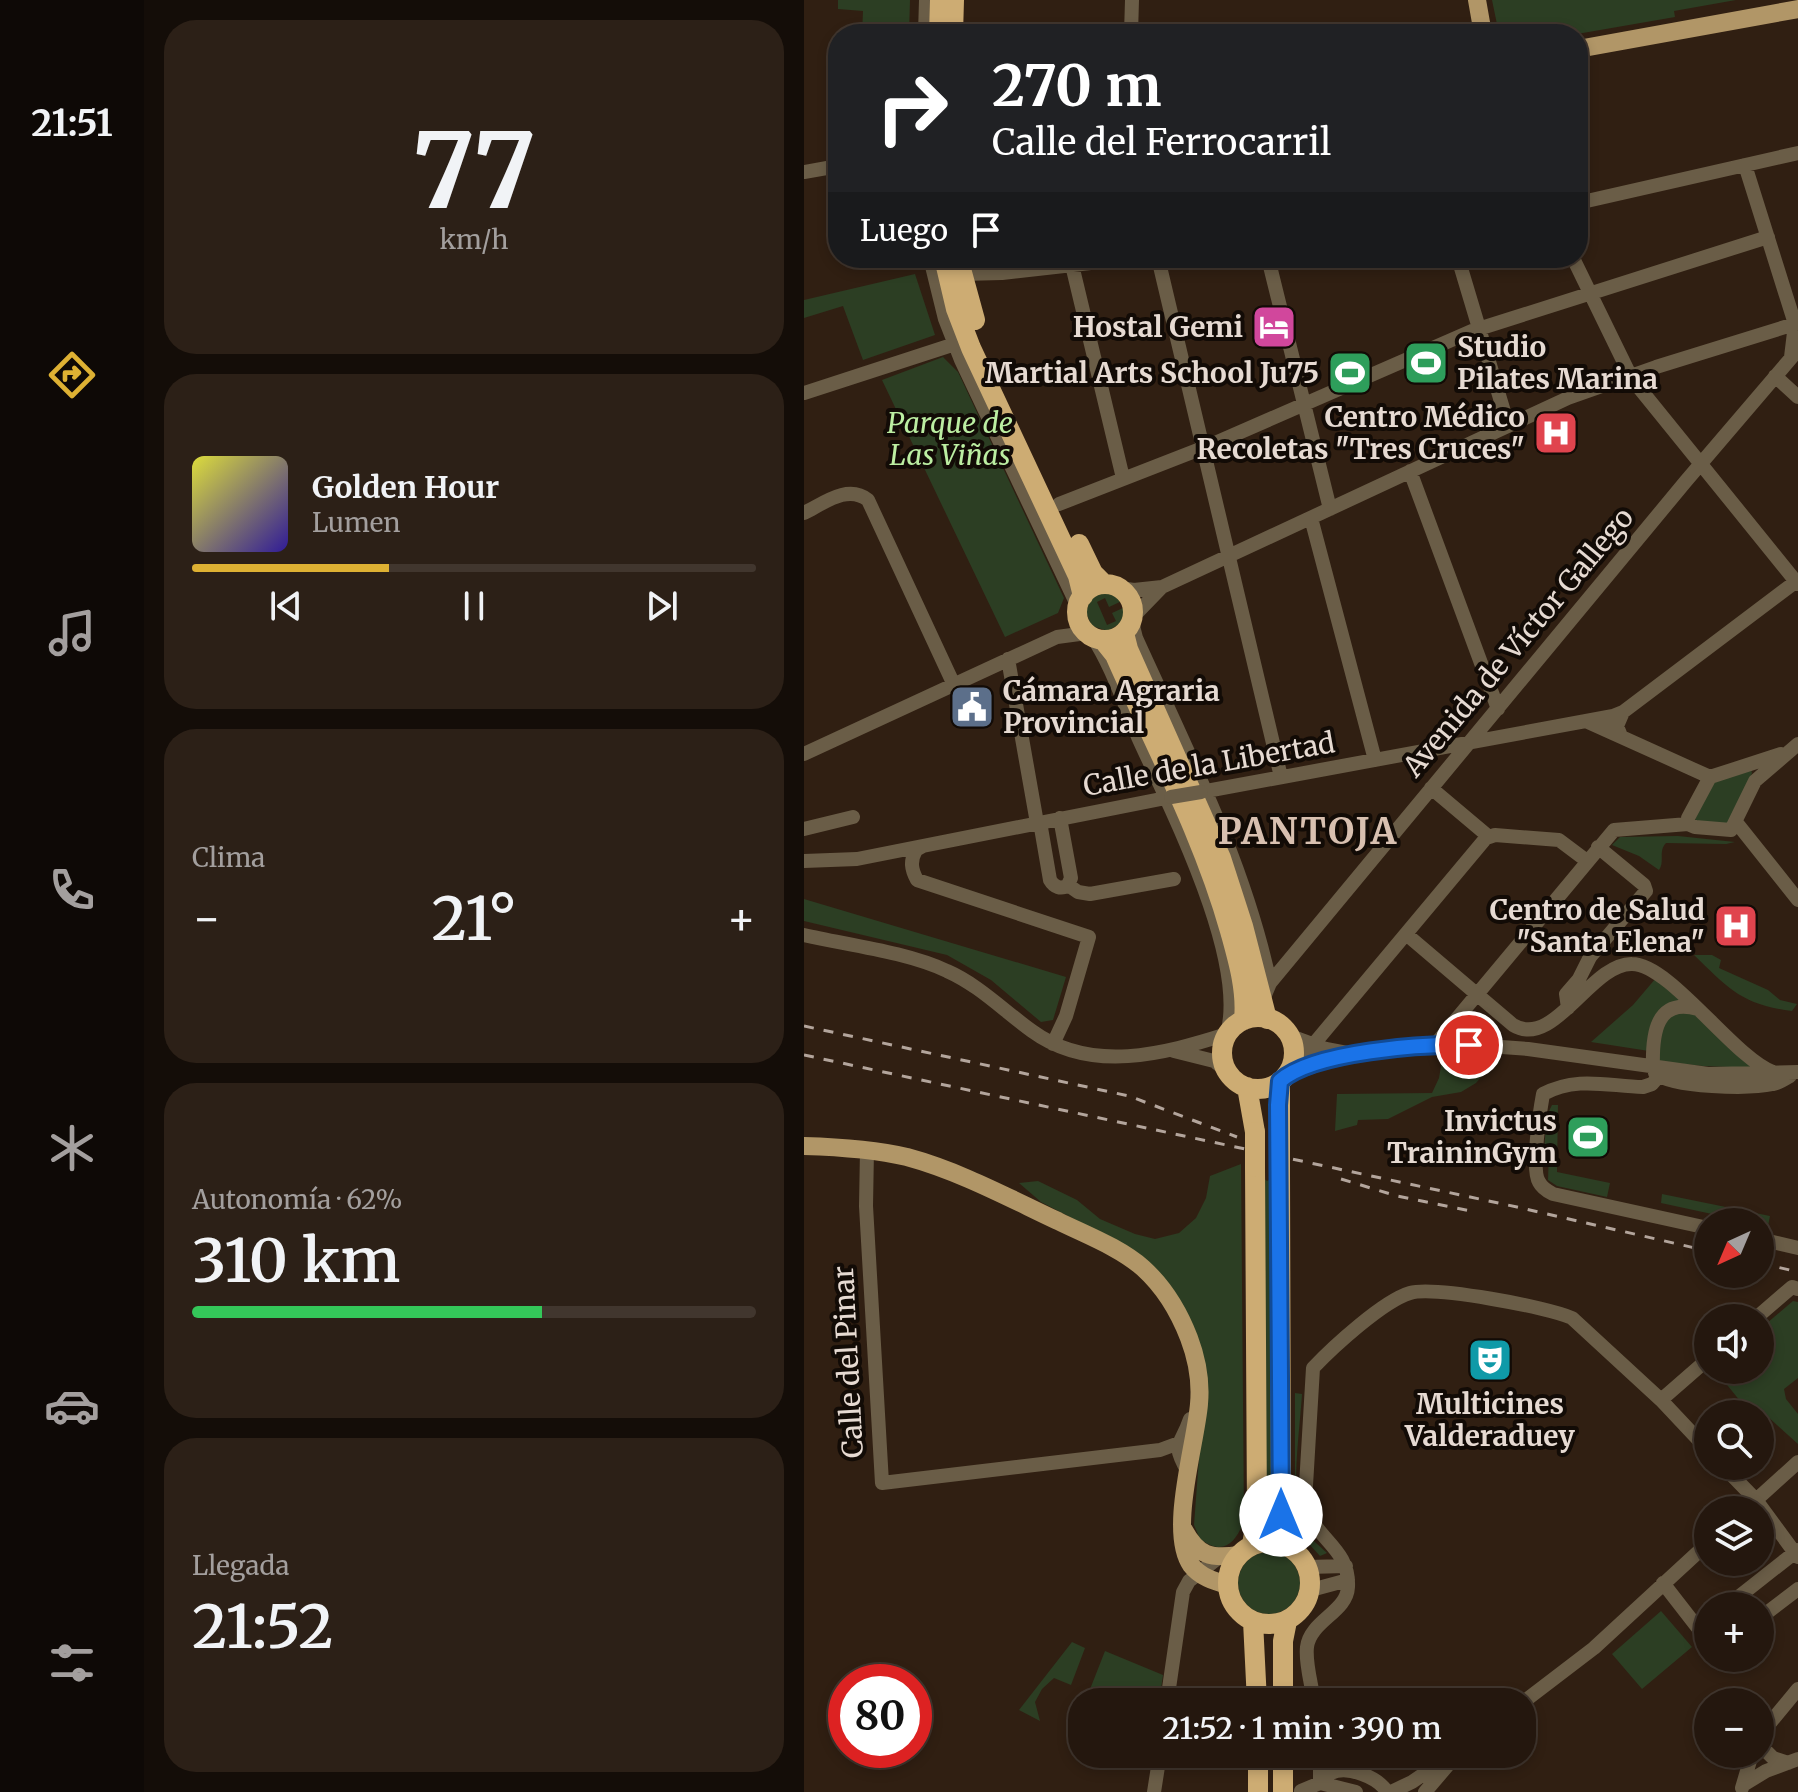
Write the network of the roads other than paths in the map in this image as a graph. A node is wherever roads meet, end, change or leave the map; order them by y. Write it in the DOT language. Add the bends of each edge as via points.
graph roads {
  1 [pos="926,0"];
  2 [pos="940,0"];
  3 [pos="954,0"];
  4 [pos="1132,0"];
  5 [pos="1477,0"];
  6 [pos="1798,9"];
  7 [pos="925,24"];
  8 [pos="939,24"];
  9 [pos="953,24"];
  10 [pos="1131,24"];
  11 [pos="1481,24"];
  12 [pos="1588,47"];
  13 [pos="1798,153"];
  14 [pos="1745,165"];
  15 [pos="828,168"];
  16 [pos="804,172"];
  17 [pos="1588,201"];
  18 [pos="1768,237"];
  19 [pos="932,268"];
  20 [pos="946,268"];
  21 [pos="961,268"];
  22 [pos="1073,268"];
  23 [pos="1160,268"];
  24 [pos="1270,268"];
  25 [pos="1461,268"];
  26 [pos="1578,268"];
  27 [pos="1590,294"];
  28 [pos="1796,323"];
  29 [pos="1479,329"];
  30 [pos="1776,329"];
  31 [pos="955,344"];
  32 [pos="1793,351"];
  33 [pos="1630,376"];
  34 [pos="1775,376"];
  35 [pos="804,393"];
  36 [pos="1798,397"];
  37 [pos="1304,405"];
  38 [pos="1508,425"];
  39 [pos="1202,448"];
  40 [pos="1700,464"];
  41 [pos="1410,471"];
  42 [pos="1123,478"];
  43 [pos="1059,504"];
  44 [pos="1330,509"];
  45 [pos="804,513"];
  46 [pos="1311,518"];
  47 [pos="1227,557"];
  48 [pos="1797,582"];
  49 [pos="1112,586"];
  50 [pos="1162,587"];
  51 [pos="1087,621"];
  52 [pos="1129,624"];
  53 [pos="1008,659"];
  54 [pos="954,685"];
  55 [pos="1498,709"];
  56 [pos="1623,712"];
  57 [pos="1584,721"];
  58 [pos="1621,736"];
  59 [pos="1469,743"];
  60 [pos="1794,747"];
  61 [pos="806,749"];
  62 [pos="1375,760"];
  63 [pos="1749,764"];
  64 [pos="1281,777"];
  65 [pos="1710,777"];
  66 [pos="1755,781"];
  67 [pos="1431,788"];
  68 [pos="1204,792"];
  69 [pos="1168,798"];
  70 [pos="853,817"];
  71 [pos="1060,818"];
  72 [pos="1038,822"];
  73 [pos="1736,822"];
  74 [pos="1688,824"];
  75 [pos="804,829"];
  76 [pos="1488,836"];
  77 [pos="923,846"];
  78 [pos="1598,847"];
  79 [pos="804,861"];
  80 [pos="1587,861"];
  81 [pos="1174,879"];
  82 [pos="1068,885"];
  83 [pos="1798,900"];
  84 [pos="1406,934"];
  85 [pos="804,935"];
  86 [pos="1477,995"];
  87 [pos="1266,1001"];
  88 [pos="1568,1008"];
  89 [pos="1698,1009"];
  90 [pos="1244,1020"];
  91 [pos="1227,1034"];
  92 [pos="1288,1035"];
  93 [pos="1053,1044"];
  94 [pos="1313,1045"];
  95 [pos="1434,1046"];
  96 [pos="1174,1051"];
  97 [pos="1351,1053"];
  98 [pos="1227,1071"];
  99 [pos="1656,1072"];
  100 [pos="1798,1072"];
  101 [pos="1778,1073"];
  102 [pos="1287,1077"];
  103 [pos="1247,1087"];
  104 [pos="804,1146"];
  105 [pos="867,1150"];
  106 [pos="1694,1225"];
  107 [pos="1774,1242"];
  108 [pos="1107,1246"];
  109 [pos="1798,1248"];
  110 [pos="1798,1289"];
  111 [pos="1772,1304"];
  112 [pos="1694,1371"];
  113 [pos="1661,1400"];
  114 [pos="1694,1435"];
  115 [pos="1184,1456"];
  116 [pos="1798,1462"];
  117 [pos="1760,1496"];
  118 [pos="1774,1530"];
  119 [pos="1183,1536"];
  120 [pos="1286,1545"];
  121 [pos="1246,1550"];
  122 [pos="1797,1553"];
  123 [pos="1694,1555"];
  124 [pos="1218,1558"];
  125 [pos="1308,1567"];
  126 [pos="1347,1573"];
  127 [pos="1213,1579"];
  128 [pos="1663,1583"];
  129 [pos="1798,1589"];
  130 [pos="1311,1590"];
  131 [pos="1745,1592"];
  132 [pos="1183,1596"];
  133 [pos="1774,1607"];
  134 [pos="1694,1618"];
  135 [pos="1253,1621"];
  136 [pos="1287,1621"];
  137 [pos="1169,1688"];
  138 [pos="1256,1688"];
  139 [pos="1283,1688"];
  140 [pos="1312,1688"];
  141 [pos="1798,1689"];
  142 [pos="1536,1692"];
  143 [pos="1798,1695"];
  144 [pos="1781,1710"];
  145 [pos="1774,1719"];
  146 [pos="1793,1761"];
  147 [pos="1158,1768"];
  148 [pos="1258,1768"];
  149 [pos="1286,1768"];
  150 [pos="1320,1768"];
  151 [pos="1432,1768"];
  152 [pos="1446,1768"];
  153 [pos="1748,1768"];
  154 [pos="1320,1783"];
  155 [pos="1742,1788"];
  156 [pos="1292,1791"];
  157 [pos="1154,1792"];
  158 [pos="1258,1792"];
  159 [pos="1356,1792"];
  160 [pos="1389,1792"];
  161 [pos="1425,1792"];
  1 -- 7 [label="street"];
  2 -- 8 [label="highway"];
  3 -- 9 [label="highway"];
  4 -- 10 [label="street"];
  5 -- 11 [label="main road"];
  6 -- 12 [label="main road"];
  13 -- 14 [label="street"];
  14 -- 17 [label="street"];
  14 -- 18 [label="street"];
  15 -- 16 [label="street"];
  18 -- 27 [label="street"];
  18 -- 28 [label="street"];
  19 -- 31 [label="street"];
  20 -- 51 [label="highway" via="971,348 1078,576"];
  21 -- 43 [label="highway" via="996,372"];
  22 -- 42 [label="street"];
  23 -- 39 [label="street"];
  24 -- 37 [label="street"];
  25 -- 29 [label="street"];
  26 -- 27 [label="street"];
  27 -- 29 [label="street"];
  27 -- 33 [label="street"];
  28 -- 30 [label="street"];
  28 -- 32 [label="street"];
  29 -- 37 [label="street"];
  29 -- 38 [label="street"];
  30 -- 32 [label="street"];
  30 -- 33 [label="street"];
  31 -- 35 [label="street"];
  31 -- 51 [label="street"];
  32 -- 34 [label="street, Avenida de Víctor Gallego"];
  33 -- 38 [label="street"];
  33 -- 40 [label="street"];
  34 -- 36 [label="street"];
  34 -- 40 [label="street, Avenida de Víctor Gallego"];
  37 -- 39 [label="street"];
  37 -- 44 [label="street"];
  38 -- 41 [label="street"];
  39 -- 42 [label="street"];
  39 -- 47 [label="street"];
  40 -- 48 [label="street"];
  40 -- 55 [label="street, Avenida de Víctor Gallego"];
  41 -- 44 [label="street"];
  41 -- 55 [label="street"];
  42 -- 43 [label="street"];
  43 -- 49 [label="highway" via="1093,573"];
  44 -- 46 [label="street"];
  45 -- 54 [label="street" via="848,493 868,500"];
  46 -- 47 [label="street"];
  46 -- 62 [label="street"];
  47 -- 50 [label="street"];
  47 -- 64 [label="street"];
  48 -- 56 [label="street"];
  49 -- 50 [label="street"];
  49 -- 51 [label="highway" via="1092,588"];
  49 -- 52 [label="highway" via="1131,601"];
  50 -- 52 [label="street"];
  51 -- 52 [label="highway" via="1112,639"];
  51 -- 53 [label="street"];
  51 -- 69 [label="street"];
  51 -- 90 [label="highway" via="1115,655 1210,871 1239,965"];
  52 -- 68 [label="street"];
  52 -- 87 [label="highway" via="1128,649 1221,858"];
  53 -- 54 [label="street"];
  53 -- 72 [label="street"];
  54 -- 61 [label="street"];
  55 -- 59 [label="street, Avenida de Víctor Gallego"];
  56 -- 57 [label="street, Calle de la Libertad"];
  56 -- 58 [label="street" via="1617,726"];
  57 -- 58 [label="street"];
  57 -- 59 [label="street, Calle de la Libertad"];
  58 -- 65 [label="street"];
  59 -- 62 [label="street, Calle de la Libertad"];
  59 -- 67 [label="street, Avenida de Víctor Gallego"];
  60 -- 63 [label="street"];
  60 -- 66 [label="street"];
  62 -- 64 [label="street, Calle de la Libertad"];
  63 -- 65 [label="street"];
  63 -- 66 [label="street" via="1756,770"];
  64 -- 68 [label="street, Calle de la Libertad"];
  65 -- 74 [label="street"];
  66 -- 73 [label="street"];
  67 -- 76 [label="street"];
  67 -- 87 [label="street, Avenida de Víctor Gallego"];
  68 -- 69 [label="street, Calle de la Libertad, bridge"];
  68 -- 87 [label="street" via="1240,875"];
  69 -- 71 [label="street, Calle de la Libertad"];
  69 -- 91 [label="street" via="1223,952 1231,993"];
  70 -- 75 [label="street"];
  71 -- 72 [label="street, Calle de la Libertad"];
  71 -- 82 [label="street" via="1071,876"];
  72 -- 77 [label="street, Calle de la Libertad"];
  72 -- 82 [label="street" via="1050,880 1059,887"];
  73 -- 74 [label="street" via="1728,831"];
  73 -- 83 [label="street"];
  74 -- 78 [label="street" via="1620,828"];
  76 -- 80 [label="street" via="1559,840"];
  76 -- 84 [label="street"];
  77 -- 79 [label="street, Calle de la Libertad" via="857,859"];
  77 -- 93 [label="street" via="912,861 917,880 1089,937"];
  78 -- 80 [label="street"];
  78 -- 88 [label="street" via="1646,891 1588,960 1566,994"];
  80 -- 86 [label="street"];
  81 -- 82 [label="street" via="1090,894"];
  84 -- 86 [label="street"];
  84 -- 94 [label="street"];
  85 -- 93 [label="street" via="949,971"];
  86 -- 88 [label="street" via="1524,1030 1542,1027"];
  86 -- 95 [label="street"];
  87 -- 90 [label="highway"];
  87 -- 92 [label="highway"];
  88 -- 89 [label="street" via="1609,971 1635,964 1652,970"];
  89 -- 99 [label="street" via="1673,1008 1660,1019 1654,1036"];
  89 -- 101 [label="street" via="1757,1064"];
  90 -- 91 [label="highway"];
  91 -- 96 [label="street"];
  91 -- 98 [label="highway" via="1222,1054"];
  92 -- 94 [label="street"];
  92 -- 102 [label="highway" via="1293,1058"];
  93 -- 96 [label="street" via="1096,1056"];
  94 -- 97 [label="street"];
  94 -- 102 [label="street"];
  95 -- 97 [label="street"];
  95 -- 99 [label="street" via="1559,1053"];
  96 -- 98 [label="street" via="1214,1061"];
  97 -- 102 [label="street"];
  98 -- 103 [label="highway"];
  99 -- 100 [label="street" via="1701,1084 1754,1085 1774,1084"];
  99 -- 101 [label="street"];
  99 -- 106 [label="street" via="1652,1084 1643,1087 1579,1082 1543,1094 1536,1175 1547,1191"];
  100 -- 101 [label="street"];
  102 -- 103 [label="highway" via="1270,1087"];
  102 -- 120 [label="highway, bridge" via="1280,1135 1281,1515"];
  103 -- 121 [label="highway, bridge" via="1255,1132 1257,1514"];
  104 -- 105 [label="main road"];
  105 -- 108 [label="main road" via="955,1174"];
  105 -- 115 [label="street, Calle del Pinar" via="882,1483 1160,1450"];
  107 -- 109 [label="street"];
  108 -- 115 [label="main road" via="1142,1277 1167,1312 1186,1369 1190,1419"];
  108 -- 115 [label="main road" via="1150,1275 1186,1331 1200,1388 1198,1416"];
  110 -- 111 [label="street" via="1792,1287"];
  112 -- 113 [label="street"];
  113 -- 114 [label="street"];
  113 -- 126 [label="street" via="1584,1327 1557,1311 1429,1291 1391,1302 1313,1368 1305,1502 1308,1517 1340,1553"];
  115 -- 119 [label="main road"];
  116 -- 117 [label="street"];
  118 -- 122 [label="street"];
  119 -- 124 [label="main road"];
  119 -- 127 [label="main road" via="1192,1565"];
  119 -- 132 [label="street"];
  120 -- 121 [label="highway" via="1268,1541"];
  120 -- 125 [label="highway"];
  121 -- 124 [label="main road"];
  121 -- 127 [label="highway" via="1229,1571"];
  122 -- 131 [label="street"];
  123 -- 128 [label="street"];
  124 -- 127 [label="street"];
  125 -- 126 [label="street"];
  125 -- 130 [label="highway"];
  126 -- 130 [label="street"];
  126 -- 140 [label="street" via="1344,1600 1307,1647"];
  127 -- 132 [label="street" via="1189,1581"];
  127 -- 135 [label="highway"];
  128 -- 134 [label="street"];
  128 -- 142 [label="street" via="1594,1648"];
  129 -- 133 [label="street"];
  130 -- 136 [label="highway"];
  132 -- 137 [label="street"];
  135 -- 136 [label="highway"];
  135 -- 138 [label="highway"];
  136 -- 139 [label="highway"];
  141 -- 144 [label="street"];
  143 -- 144 [label="street"];
  144 -- 145 [label="street"];
  146 -- 155 [label="street"];
  147 -- 157 [label="street"];
  148 -- 158 [label="highway"];
  149 -- 156 [label="highway"];
  150 -- 154 [label="street"];
  151 -- 160 [label="street"];
  152 -- 161 [label="street"];
  153 -- 155 [label="street"];
  154 -- 156 [label="street"];
  154 -- 159 [label="street"];
  154 -- 160 [label="street" via="1330,1773 1352,1772 1376,1780"];
}
